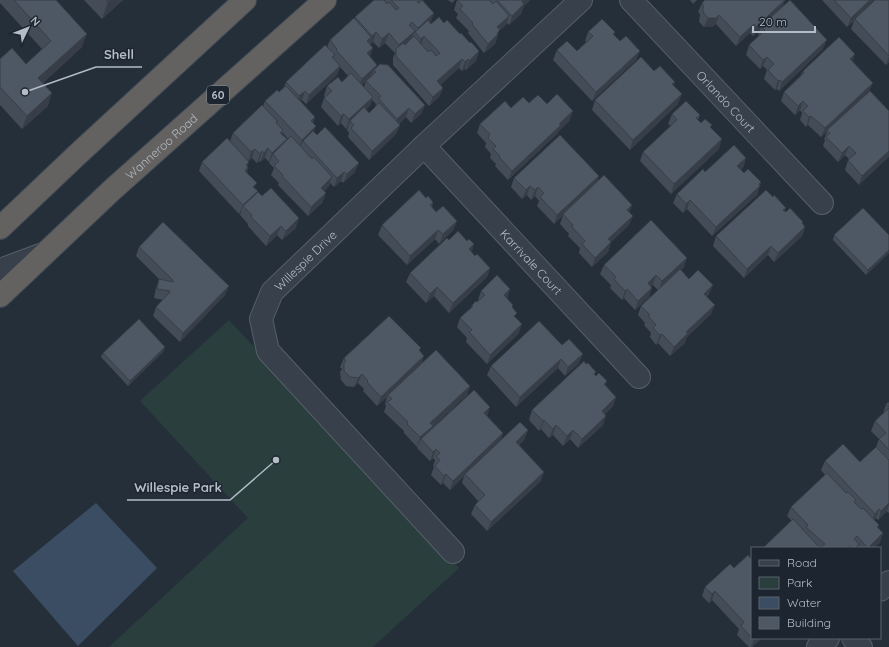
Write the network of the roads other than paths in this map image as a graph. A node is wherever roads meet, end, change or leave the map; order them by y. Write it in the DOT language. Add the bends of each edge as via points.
graph roads {
  1 [pos="245,0"];
  2 [pos="325,0"];
  3 [pos="581,0"];
  4 [pos="631,0"];
  5 [pos="424,146"];
  6 [pos="822,203"];
  7 [pos="2,225"];
  8 [pos="43,254"];
  9 [pos="0,270"];
  10 [pos="0,296"];
  11 [pos="639,378"];
  12 [pos="453,552"];
  13 [pos="889,582"];
  14 [pos="881,589"];
  15 [pos="827,639"];
  16 [pos="855,639"];
  17 [pos="818,647"];
  18 [pos="861,647"];
  1 -- 7 [label="highway"];
  2 -- 8 [label="highway, Wanneroo Road / 60"];
  3 -- 5 [label="street, Willespie Drive"];
  4 -- 6 [label="street, Orlando Court"];
  5 -- 11 [label="street, Karrivale Court"];
  5 -- 12 [label="street, Willespie Drive" via="272,292 261,319 268,351"];
  8 -- 9 [label="street"];
  8 -- 10 [label="highway, Wanneroo Road / 60"];
  13 -- 14 [label="street"];
  15 -- 17 [label="street"];
  16 -- 18 [label="street"];
}
